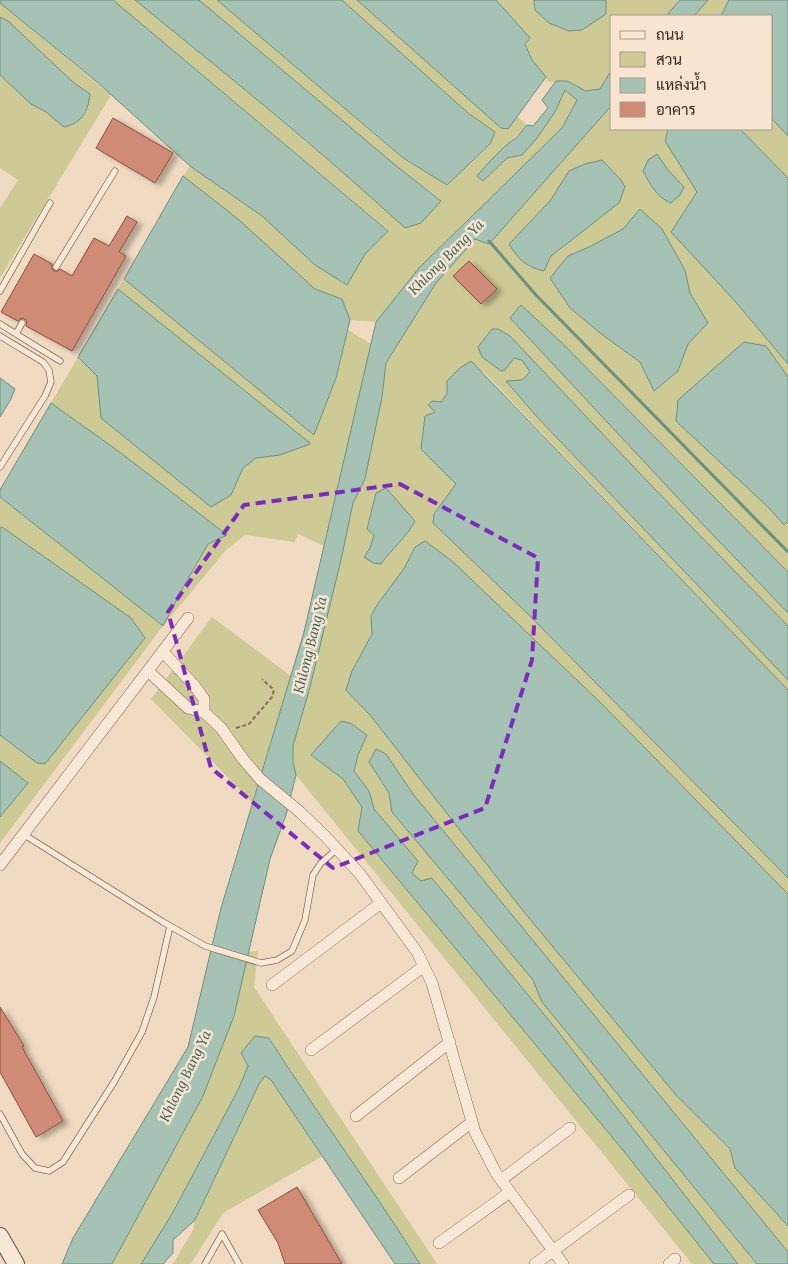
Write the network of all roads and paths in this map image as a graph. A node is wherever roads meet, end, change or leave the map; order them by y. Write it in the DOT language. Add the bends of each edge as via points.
graph roads {
  1 [pos="115,171"];
  2 [pos="50,203"];
  3 [pos="56,266"];
  4 [pos="0,291"];
  5 [pos="22,323"];
  6 [pos="0,324"];
  7 [pos="16,334"];
  8 [pos="0,336"];
  9 [pos="60,361"];
  10 [pos="0,467"];
  11 [pos="188,618"];
  12 [pos="163,652"];
  13 [pos="148,671"];
  14 [pos="262,679"];
  15 [pos="204,712"];
  16 [pos="224,732"];
  17 [pos="24,834"];
  18 [pos="337,849"];
  19 [pos="0,865"];
  20 [pos="381,903"];
  21 [pos="170,926"];
  22 [pos="424,966"];
  23 [pos="272,985"];
  24 [pos="450,1042"];
  25 [pos="312,1050"];
  26 [pos="0,1114"];
  27 [pos="356,1116"];
  28 [pos="472,1122"];
  29 [pos="570,1128"];
  30 [pos="399,1178"];
  31 [pos="501,1180"];
  32 [pos="510,1192"];
  33 [pos="629,1195"];
  34 [pos="0,1236"];
  35 [pos="439,1243"];
  36 [pos="553,1251"];
  37 [pos="16,1264"];
  38 [pos="205,1264"];
  39 [pos="239,1264"];
  40 [pos="536,1264"];
  41 [pos="563,1264"];
  1 -- 3 [label="lane"];
  2 -- 4 [label="lane"];
  5 -- 7 [label="lane"];
  6 -- 7 [label="lane"];
  7 -- 9 [label="lane"];
  8 -- 10 [label="lane" via="43,362 49,370 51,382"];
  11 -- 12 [label="street"];
  12 -- 13 [label="street"];
  12 -- 15 [label="street" via="204,699"];
  13 -- 15 [label="street" via="188,708"];
  13 -- 17 [label="street"];
  14 -- 16 [label="path" via="274,690 272,697 249,724"];
  15 -- 16 [label="street"];
  16 -- 18 [label="street" via="260,779"];
  17 -- 19 [label="street"];
  17 -- 21 [label="lane"];
  18 -- 20 [label="street"];
  18 -- 21 [label="lane" via="321,863 314,875 305,920 292,951 277,960 254,961 207,946"];
  20 -- 22 [label="street"];
  20 -- 23 [label="street"];
  21 -- 26 [label="lane" via="142,1032 63,1162 49,1171 35,1168 22,1154"];
  22 -- 24 [label="street"];
  22 -- 25 [label="street"];
  24 -- 27 [label="street"];
  24 -- 28 [label="street"];
  28 -- 30 [label="street"];
  28 -- 31 [label="street"];
  29 -- 31 [label="street"];
  31 -- 32 [label="street"];
  32 -- 35 [label="street"];
  32 -- 36 [label="street"];
  33 -- 36 [label="street"];
  34 -- 37 [label="main road"];
  36 -- 40 [label="street"];
  36 -- 41 [label="street"];
  38 -- 39 [label="lane" via="222,1234"];
}
